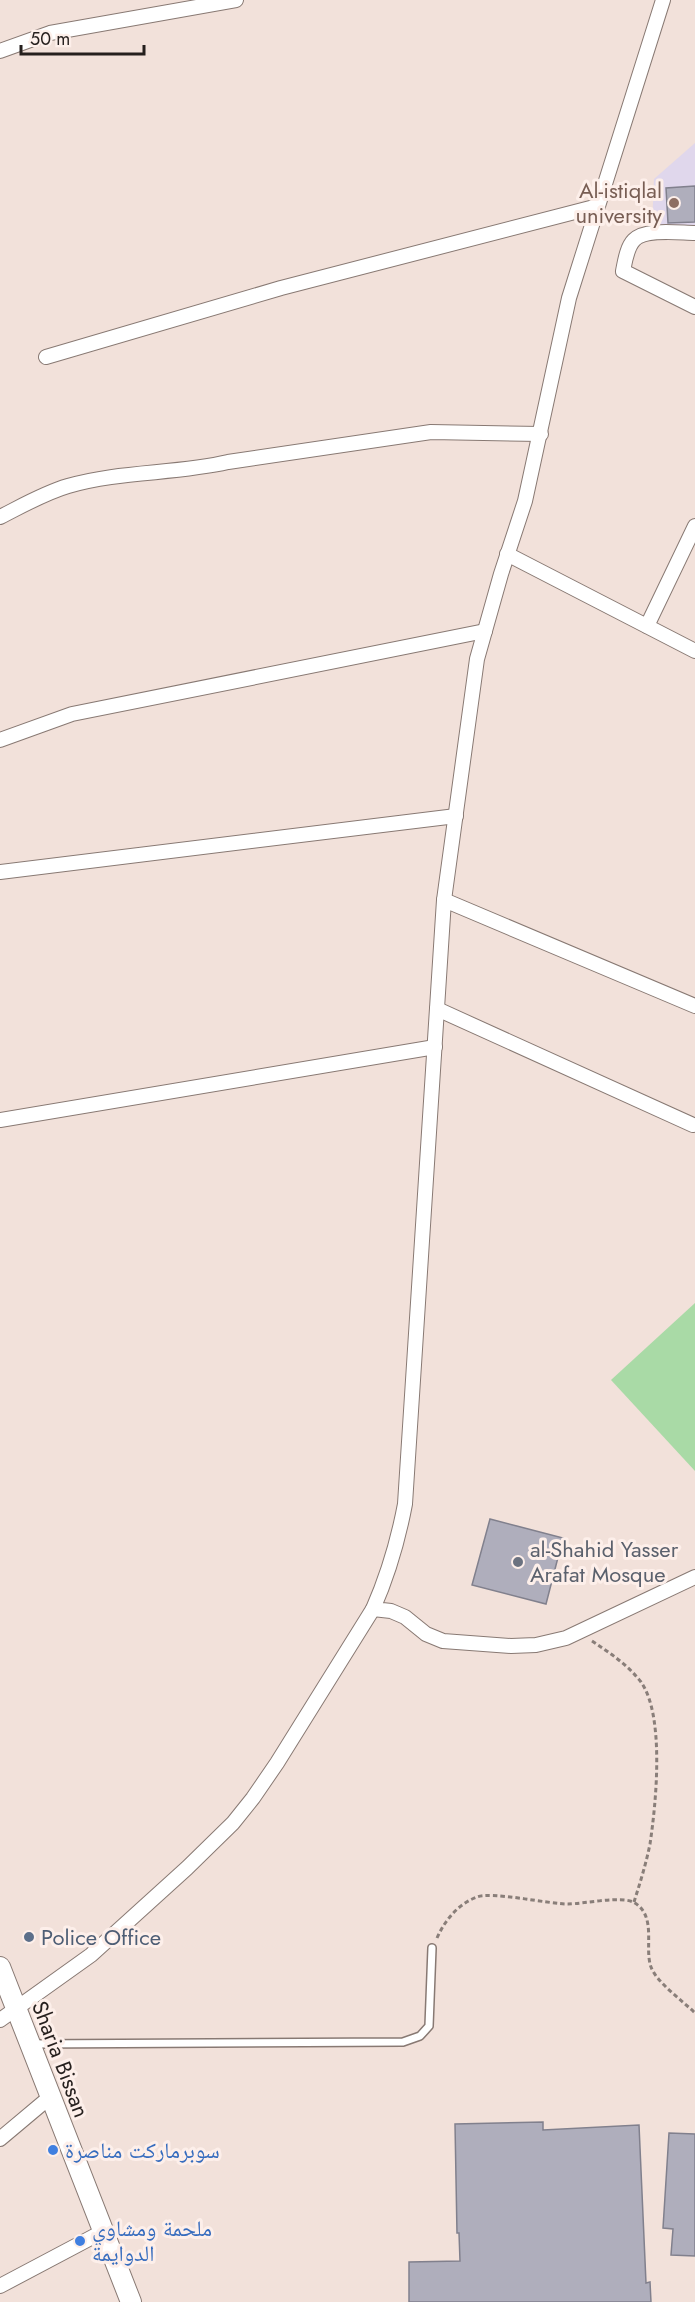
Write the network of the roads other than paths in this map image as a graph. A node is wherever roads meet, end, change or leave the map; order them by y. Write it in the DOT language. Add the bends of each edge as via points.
graph roads {
  1 [pos="236,0"];
  2 [pos="663,0"];
  3 [pos="0,51"];
  4 [pos="598,206"];
  5 [pos="695,233"];
  6 [pos="695,307"];
  7 [pos="46,357"];
  8 [pos="541,434"];
  9 [pos="0,517"];
  10 [pos="695,526"];
  11 [pos="507,554"];
  12 [pos="647,626"];
  13 [pos="485,631"];
  14 [pos="695,651"];
  15 [pos="0,740"];
  16 [pos="456,816"];
  17 [pos="0,872"];
  18 [pos="444,900"];
  19 [pos="695,1006"];
  20 [pos="437,1009"];
  21 [pos="435,1047"];
  22 [pos="0,1120"];
  23 [pos="693,1125"];
  24 [pos="695,1577"];
  25 [pos="373,1609"];
  26 [pos="432,1948"];
  27 [pos="0,1966"];
  28 [pos="16,2008"];
  29 [pos="0,2020"];
  30 [pos="29,2044"];
  31 [pos="50,2097"];
  32 [pos="0,2139"];
  33 [pos="102,2232"];
  34 [pos="0,2286"];
  35 [pos="131,2302"];
  1 -- 3 [label="street" via="51,33"];
  2 -- 4 [label="street"];
  4 -- 7 [label="street" via="281,288"];
  4 -- 8 [label="street" via="569,298"];
  5 -- 6 [label="street" via="645,233 634,240 623,271"];
  8 -- 9 [label="street" via="431,432 197,469 99,480 67,486"];
  8 -- 11 [label="street"];
  10 -- 12 [label="street"];
  11 -- 12 [label="street"];
  11 -- 13 [label="street"];
  12 -- 14 [label="street"];
  13 -- 15 [label="street" via="72,714"];
  13 -- 16 [label="street" via="477,659"];
  16 -- 17 [label="street"];
  16 -- 18 [label="street"];
  18 -- 19 [label="street"];
  18 -- 20 [label="street"];
  20 -- 21 [label="street"];
  20 -- 23 [label="street"];
  21 -- 22 [label="street"];
  21 -- 25 [label="street" via="405,1504 398,1539"];
  24 -- 25 [label="street" via="566,1638 536,1645 443,1641 426,1634 405,1617"];
  25 -- 28 [label="street" via="277,1763 233,1822 91,1954"];
  26 -- 30 [label="lane" via="429,2026 420,2036 402,2042"];
  27 -- 28 [label="street, Sharia Bissan"];
  28 -- 29 [label="street"];
  28 -- 30 [label="street, Sharia Bissan"];
  30 -- 31 [label="street, Sharia Bissan"];
  31 -- 32 [label="street"];
  31 -- 33 [label="street, Sharia Bissan"];
  33 -- 34 [label="street"];
  33 -- 35 [label="street, Sharia Bissan"];
}
